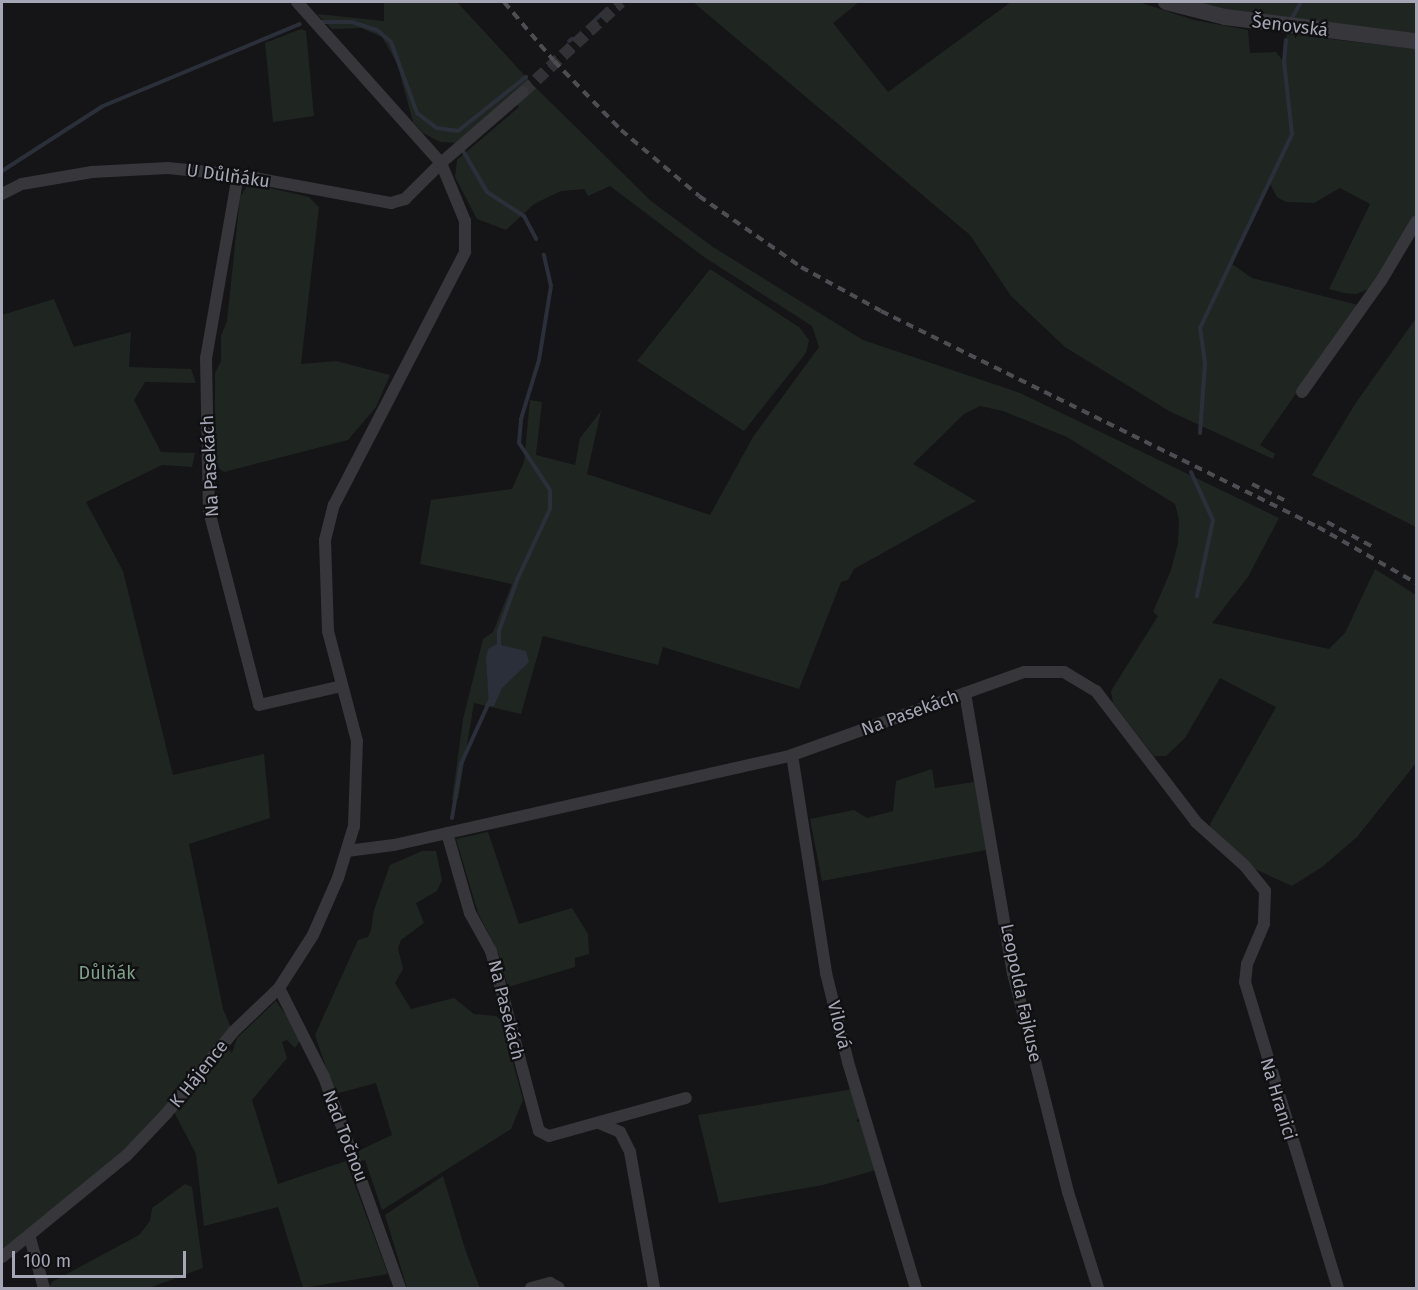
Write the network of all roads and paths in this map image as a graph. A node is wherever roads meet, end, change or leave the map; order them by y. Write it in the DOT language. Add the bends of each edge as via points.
graph roads {
  1 [pos="297,2"];
  2 [pos="1166,2"];
  3 [pos="1416,41"];
  4 [pos="523,92"];
  5 [pos="441,163"];
  6 [pos="238,175"];
  7 [pos="2,194"];
  8 [pos="1416,222"];
  9 [pos="1302,393"];
  10 [pos="342,686"];
  11 [pos="965,693"];
  12 [pos="792,755"];
  13 [pos="447,833"];
  14 [pos="346,851"];
  15 [pos="1267,908"];
  16 [pos="279,988"];
  17 [pos="686,1098"];
  18 [pos="637,1112"];
  19 [pos="598,1122"];
  20 [pos="626,1139"];
  21 [pos="30,1238"];
  22 [pos="2,1257"];
  23 [pos="44,1288"];
  24 [pos="400,1288"];
  25 [pos="531,1288"];
  26 [pos="559,1288"];
  27 [pos="654,1288"];
  28 [pos="916,1288"];
  29 [pos="1098,1288"];
  30 [pos="1338,1288"];
  1 -- 5 [label="street"];
  2 -- 3 [label="street, Šenovská" via="1225,17"];
  4 -- 5 [label="street, U Důlňáku"];
  5 -- 6 [label="street, U Důlňáku" via="405,199 391,203"];
  5 -- 10 [label="street" via="465,221 465,252 334,505 325,540 328,631"];
  6 -- 7 [label="street, U Důlňáku" via="168,168 92,172 22,184"];
  6 -- 10 [label="street, Na Pasekách" via="206,358 209,511 259,705"];
  8 -- 9 [label="street" via="1381,281"];
  10 -- 14 [label="street" via="357,741 354,826"];
  11 -- 12 [label="street, Na Pasekách"];
  11 -- 15 [label="street, Na Pasekách" via="1024,672 1064,672 1081,680 1111,708 1196,822 1255,877 1265,891"];
  11 -- 29 [label="street, Leopolda Fajkuse" via="1013,973 1068,1192"];
  12 -- 13 [label="street, Na Pasekách"];
  12 -- 28 [label="street, Vilová" via="826,973 848,1062"];
  13 -- 14 [label="street, Na Pasekách"];
  13 -- 19 [label="street, Na Pasekách" via="470,913 491,951 535,1125 549,1136"];
  14 -- 16 [label="street, K Hájence" via="313,935"];
  15 -- 30 [label="street, Na Hranici" via="1247,964 1245,982"];
  16 -- 21 [label="street, K Hájence" via="233,1032 127,1155"];
  16 -- 24 [label="street, Nad Točnou" via="324,1077"];
  17 -- 18 [label="street, Na Pasekách"];
  18 -- 19 [label="street, Na Pasekách"];
  18 -- 20 [label="street" via="630,1119"];
  19 -- 20 [label="street" via="613,1127"];
  20 -- 27 [label="street"];
  21 -- 22 [label="street, K Hájence"];
  21 -- 23 [label="street"];
  25 -- 26 [label="street" via="550,1282"];
}
